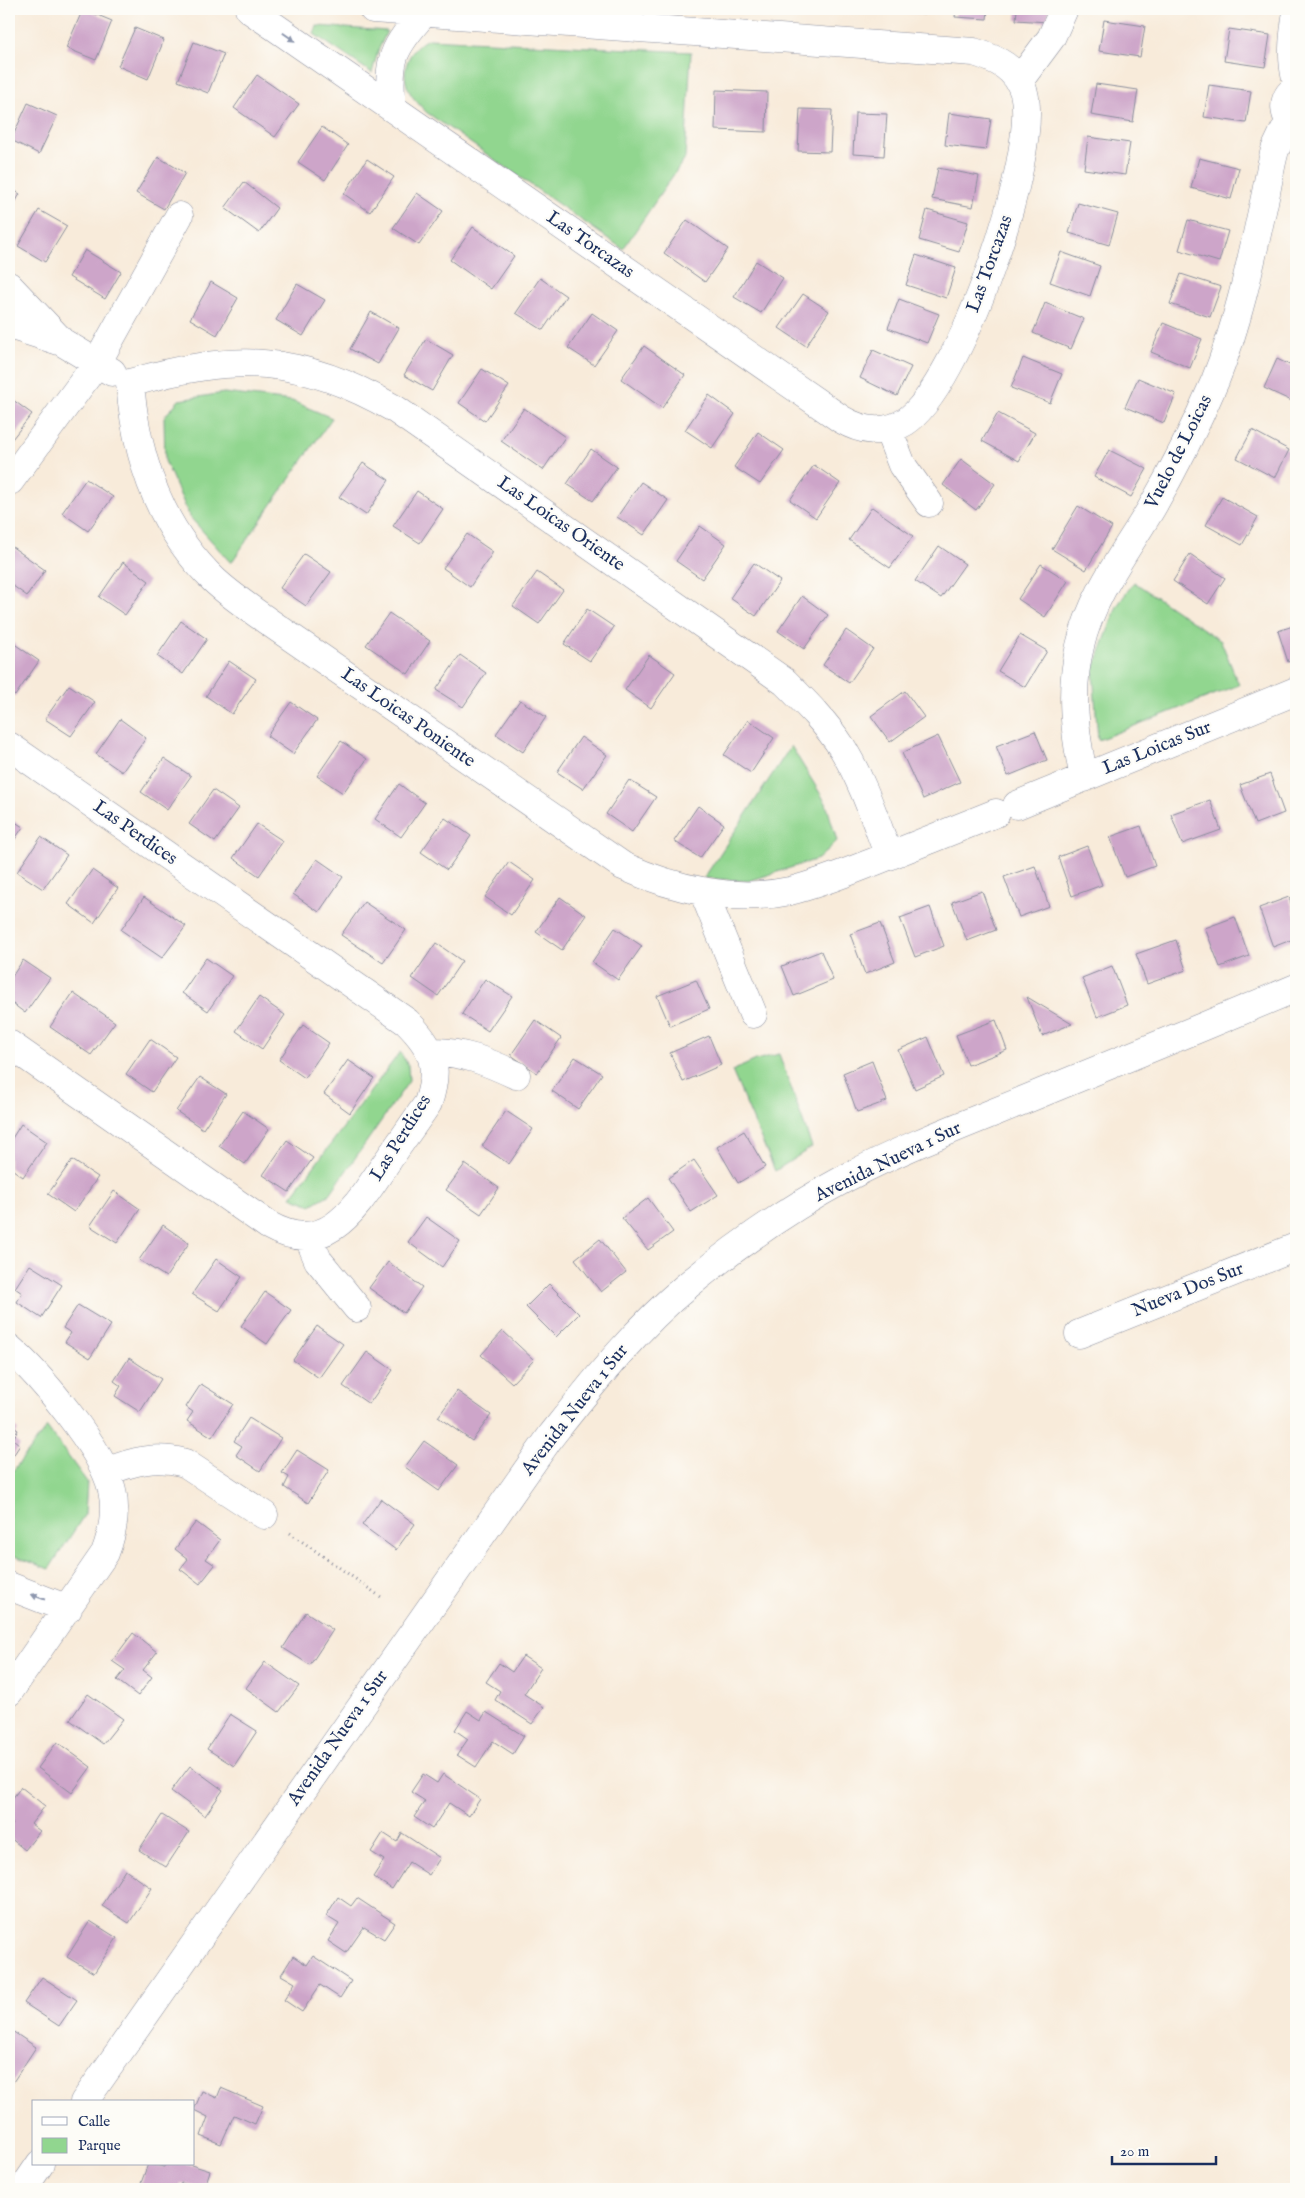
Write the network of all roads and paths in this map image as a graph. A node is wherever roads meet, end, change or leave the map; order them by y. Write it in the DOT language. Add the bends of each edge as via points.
graph roads {
  1 [pos="248,9"];
  2 [pos="373,9"];
  3 [pos="1064,9"];
  4 [pos="424,12"];
  5 [pos="1296,18"];
  6 [pos="1296,79"];
  7 [pos="1019,81"];
  8 [pos="1296,88"];
  9 [pos="392,108"];
  10 [pos="1294,125"];
  11 [pos="179,216"];
  12 [pos="9,286"];
  13 [pos="9,325"];
  14 [pos="62,342"];
  15 [pos="97,363"];
  16 [pos="130,383"];
  17 [pos="888,429"];
  18 [pos="10,481"];
  19 [pos="928,503"];
  20 [pos="1296,691"];
  21 [pos="9,746"];
  22 [pos="1084,778"];
  23 [pos="889,856"];
  24 [pos="703,891"];
  25 [pos="1296,988"];
  26 [pos="753,1014"];
  27 [pos="9,1044"];
  28 [pos="431,1052"];
  29 [pos="516,1075"];
  30 [pos="308,1236"];
  31 [pos="1296,1247"];
  32 [pos="357,1308"];
  33 [pos="1080,1334"];
  34 [pos="9,1348"];
  35 [pos="106,1472"];
  36 [pos="264,1515"];
  37 [pos="9,1586"];
  38 [pos="381,1597"];
  39 [pos="68,1609"];
  40 [pos="9,1692"];
  41 [pos="85,2100"];
  42 [pos="39,2166"];
  43 [pos="23,2189"];
  1 -- 9 [label="street, Las Torcazas, one-way"];
  2 -- 4 [label="street, Las Torcazas"];
  3 -- 7 [label="street" via="1051,38"];
  4 -- 7 [label="street, Las Torcazas" via="974,52 1002,62"];
  4 -- 9 [label="street" via="399,42 393,55 389,69"];
  5 -- 6 [label="street" via="1292,53"];
  7 -- 17 [label="street, Las Torcazas" via="1026,104 1023,152 1008,215 987,278 960,342 934,391 916,414"];
  8 -- 10 [label="street, Vuelo de Loicas" via="1285,103 1287,117"];
  9 -- 17 [label="street, Las Torcazas" via="841,419 855,427"];
  10 -- 22 [label="street, Vuelo de Loicas" via="1281,136 1275,150 1234,327 1215,379 1176,463 1108,577 1087,624 1076,670 1074,698 1076,736"];
  11 -- 15 [label="street"];
  12 -- 14 [label="street"];
  13 -- 14 [label="street"];
  14 -- 15 [label="street"];
  15 -- 16 [label="street"];
  15 -- 18 [label="street"];
  16 -- 23 [label="street, Las Loicas Oriente" via="188,368 257,363 282,365 332,377 395,409 785,682 828,727 843,750"];
  16 -- 24 [label="street, Las Loicas Poniente" via="137,441 147,476 180,541 214,579 259,615 623,866 648,877"];
  17 -- 19 [label="street" via="902,465"];
  20 -- 22 [label="street, Las Loicas Sur"];
  21 -- 28 [label="street, Las Perdices" via="396,1014 417,1032"];
  22 -- 23 [label="street, Las Loicas Sur"];
  23 -- 24 [label="street, Las Loicas Poniente" via="789,891 750,894"];
  24 -- 26 [label="street"];
  25 -- 41 [label="street, Avenida Nueva 1 Sur" via="975,1120 846,1178 745,1242 662,1309 597,1378 550,1436"];
  27 -- 30 [label="street, Las Perdices" via="268,1224 287,1234"];
  28 -- 29 [label="street" via="465,1055"];
  28 -- 30 [label="street, Las Perdices" via="434,1069 428,1103 347,1217 336,1227"];
  30 -- 32 [label="street" via="318,1260"];
  31 -- 33 [label="street, Nueva Dos Sur"];
  34 -- 35 [label="street" via="45,1384 96,1453"];
  35 -- 36 [label="street" via="141,1460 171,1459 185,1463"];
  35 -- 39 [label="street" via="114,1504 111,1537 96,1568"];
  36 -- 38 [label="path"];
  39 -- 37 [label="street, one-way"];
  39 -- 40 [label="street"];
  42 -- 43 [label="street"];
}
